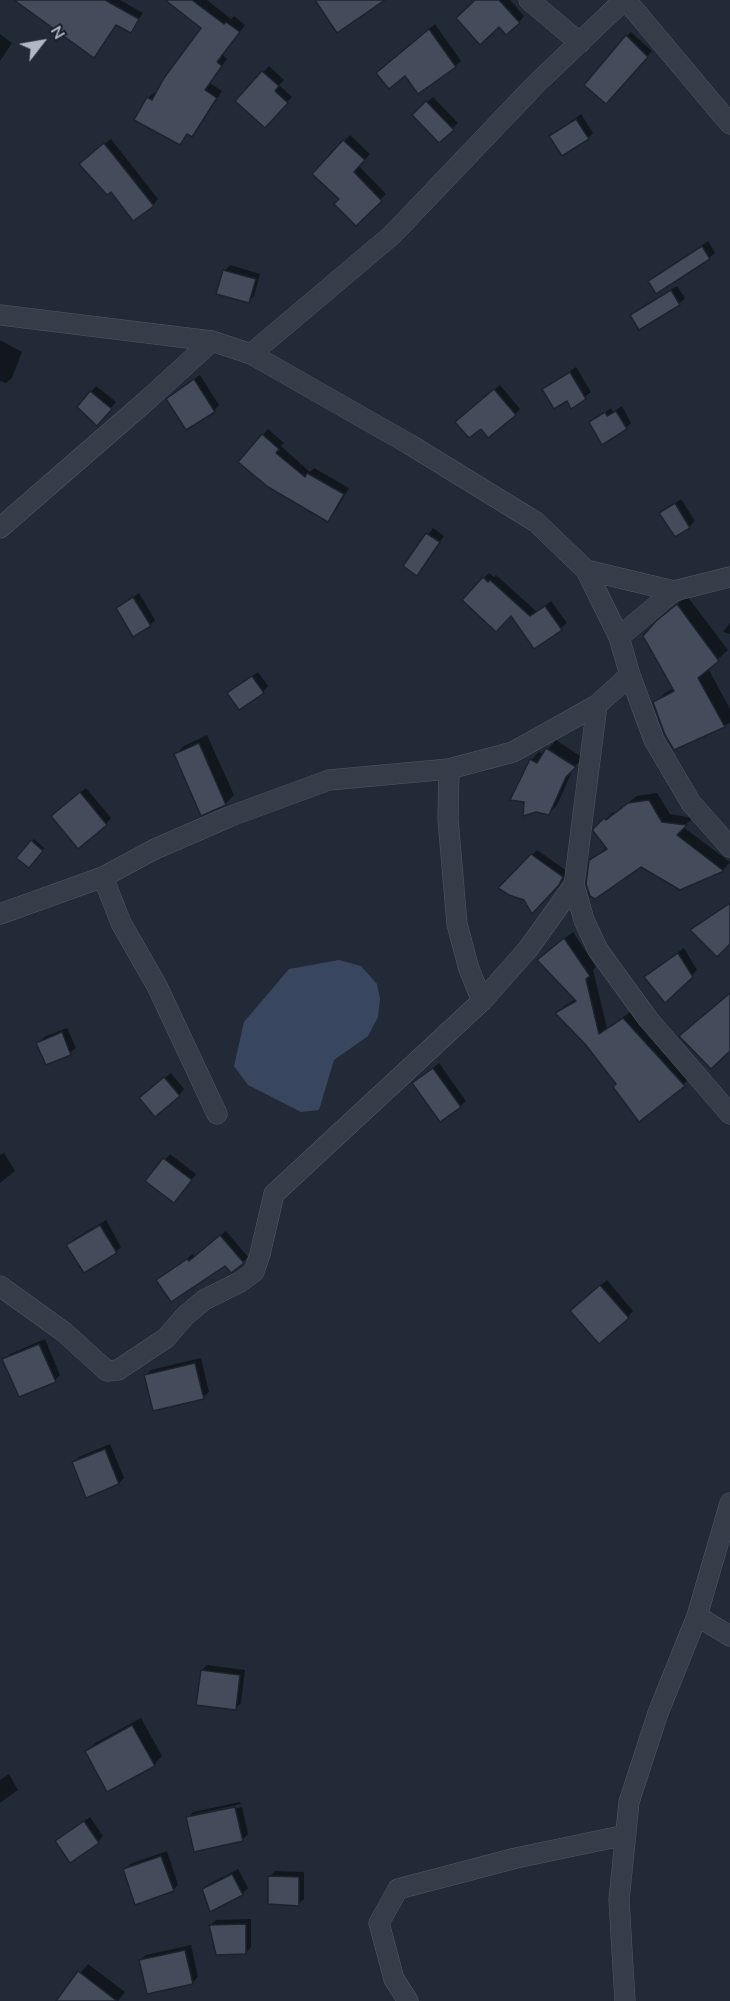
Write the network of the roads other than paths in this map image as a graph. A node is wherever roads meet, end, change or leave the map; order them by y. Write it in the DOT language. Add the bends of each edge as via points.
graph roads {
  1 [pos="529,0"];
  2 [pos="625,0"];
  3 [pos="580,43"];
  4 [pos="730,124"];
  5 [pos="0,315"];
  6 [pos="212,340"];
  7 [pos="251,354"];
  8 [pos="0,528"];
  9 [pos="586,570"];
  10 [pos="730,577"];
  11 [pos="674,591"];
  12 [pos="619,637"];
  13 [pos="630,675"];
  14 [pos="597,705"];
  15 [pos="449,769"];
  16 [pos="730,847"];
  17 [pos="103,877"];
  18 [pos="574,885"];
  19 [pos="0,914"];
  20 [pos="482,1001"];
  21 [pos="217,1113"];
  22 [pos="730,1114"];
  23 [pos="0,1286"];
  24 [pos="730,1503"];
  25 [pos="697,1616"];
  26 [pos="730,1636"];
  27 [pos="626,1835"];
  28 [pos="408,2001"];
  29 [pos="625,2001"];
  1 -- 3 [label="street"];
  2 -- 3 [label="street"];
  2 -- 4 [label="street"];
  3 -- 7 [label="street" via="392,235"];
  5 -- 6 [label="street"];
  6 -- 7 [label="street"];
  6 -- 8 [label="street"];
  7 -- 9 [label="street" via="536,522"];
  9 -- 11 [label="street"];
  9 -- 12 [label="street"];
  10 -- 11 [label="street"];
  11 -- 12 [label="street"];
  12 -- 13 [label="street"];
  13 -- 14 [label="street"];
  13 -- 16 [label="street" via="660,749 691,803"];
  14 -- 15 [label="street" via="513,752"];
  14 -- 18 [label="street"];
  15 -- 17 [label="street" via="329,780 231,816"];
  15 -- 20 [label="street" via="448,819 457,924"];
  17 -- 19 [label="street"];
  17 -- 21 [label="street" via="121,923 157,986"];
  18 -- 20 [label="street" via="528,949"];
  18 -- 22 [label="street" via="598,951 648,1019"];
  20 -- 23 [label="street" via="274,1194 254,1272 204,1300 166,1338 118,1370 107,1371 64,1332"];
  24 -- 25 [label="street"];
  25 -- 26 [label="street"];
  25 -- 27 [label="street" via="658,1713 629,1802"];
  27 -- 28 [label="street" via="398,1889 379,1923 394,1979"];
  27 -- 29 [label="street" via="619,1900"];
}
